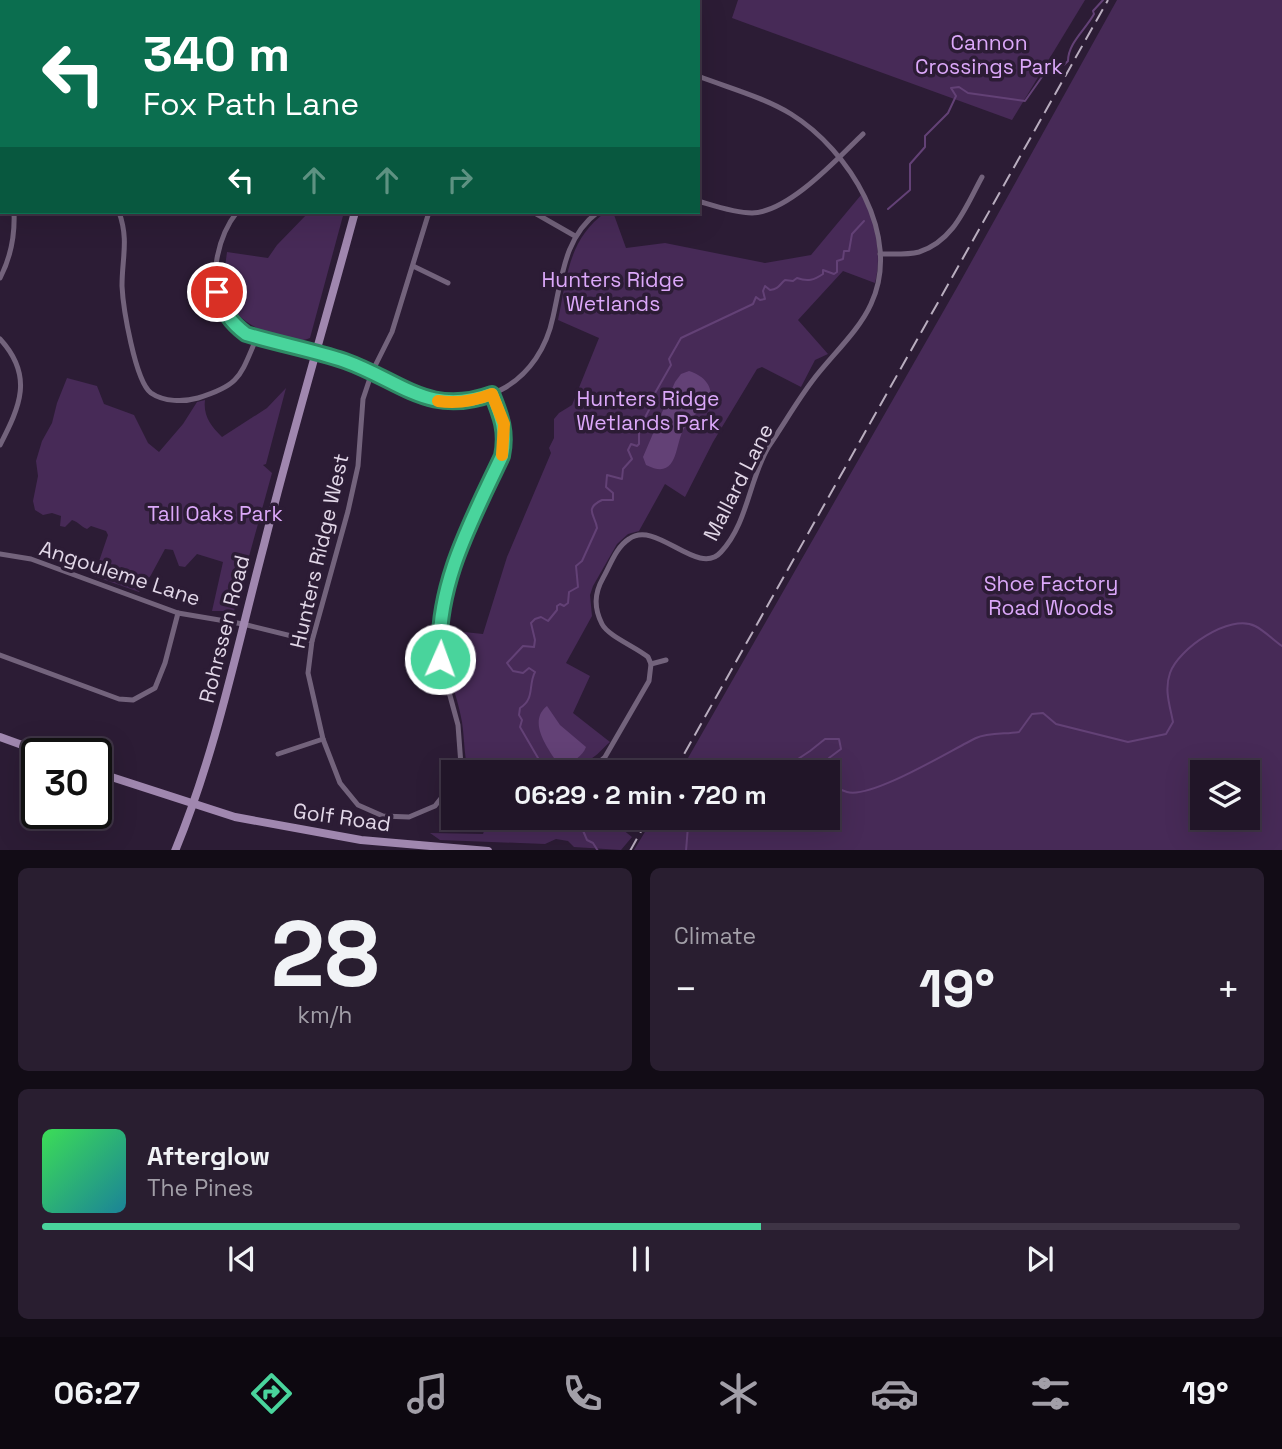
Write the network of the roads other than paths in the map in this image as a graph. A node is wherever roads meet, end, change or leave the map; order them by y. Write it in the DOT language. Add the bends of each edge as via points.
graph roads {
  1 [pos="700,77"];
  2 [pos="863,134"];
  3 [pos="838,158"];
  4 [pos="982,177"];
  5 [pos="700,201"];
  6 [pos="15,214"];
  7 [pos="119,214"];
  8 [pos="235,214"];
  9 [pos="354,214"];
  10 [pos="428,214"];
  11 [pos="536,214"];
  12 [pos="596,214"];
  13 [pos="575,236"];
  14 [pos="880,254"];
  15 [pos="413,266"];
  16 [pos="0,278"];
  17 [pos="447,283"];
  18 [pos="257,337"];
  19 [pos="0,339"];
  20 [pos="317,352"];
  21 [pos="372,372"];
  22 [pos="492,394"];
  23 [pos="0,445"];
  24 [pos="0,554"];
  25 [pos="178,613"];
  26 [pos="243,624"];
  27 [pos="312,641"];
  28 [pos="0,655"];
  29 [pos="666,660"];
  30 [pos="651,664"];
  31 [pos="0,737"];
  32 [pos="323,739"];
  33 [pos="21,745"];
  34 [pos="278,754"];
  35 [pos="461,760"];
  36 [pos="601,760"];
  37 [pos="112,777"];
  38 [pos="441,798"];
  39 [pos="194,805"];
  40 [pos="175,850"];
  41 [pos="488,850"];
  1 -- 3 [label="street, Mallard Lane" via="791,114"];
  2 -- 3 [label="street"];
  3 -- 5 [label="street" via="773,209 750,213"];
  3 -- 14 [label="street, Mallard Lane" via="869,202"];
  4 -- 14 [label="street" via="952,231 933,246 917,253"];
  6 -- 16 [label="street" via="9,262"];
  7 -- 18 [label="street" via="125,231 122,286 134,359 151,393 188,401 226,389 242,373"];
  8 -- 18 [label="street" via="218,252 217,292 233,324"];
  9 -- 20 [label="street, Rohrssen Road"];
  10 -- 15 [label="street, Hunters Ridge West"];
  11 -- 13 [label="street"];
  12 -- 13 [label="street"];
  13 -- 22 [label="street" via="564,262 552,325 539,356 519,379"];
  14 -- 30 [label="street, Mallard Lane" via="879,280 871,305 812,381 768,449 736,531 719,555 700,559 639,535 622,545 600,584 597,613 605,629 640,650"];
  15 -- 17 [label="street"];
  15 -- 21 [label="street, Hunters Ridge West" via="392,332"];
  18 -- 20 [label="street"];
  19 -- 23 [label="street" via="18,363 21,390 18,409"];
  20 -- 21 [label="street"];
  20 -- 26 [label="street, Rohrssen Road"];
  21 -- 22 [label="street" via="440,402 458,403"];
  21 -- 27 [label="street, Hunters Ridge West" via="363,399 358,466 348,511"];
  22 -- 35 [label="street" via="504,424 502,456 461,542 439,643 442,676 458,725"];
  24 -- 25 [label="street, Angouleme Lane" via="31,559"];
  25 -- 26 [label="street, Angouleme Lane"];
  25 -- 28 [label="street" via="155,688 133,700"];
  26 -- 27 [label="street, Angouleme Lane"];
  26 -- 39 [label="street, Rohrssen Road"];
  27 -- 32 [label="street, Hunters Ridge West" via="308,673"];
  29 -- 30 [label="street"];
  30 -- 36 [label="street" via="649,681"];
  31 -- 33 [label="street"];
  32 -- 34 [label="street"];
  32 -- 38 [label="street, Hunters Ridge West" via="340,783 358,805 383,816 409,817 435,806"];
  37 -- 39 [label="street, Golf Road"];
  39 -- 40 [label="street, Rohrssen Road"];
  39 -- 41 [label="street, Golf Road" via="361,840"];
}
